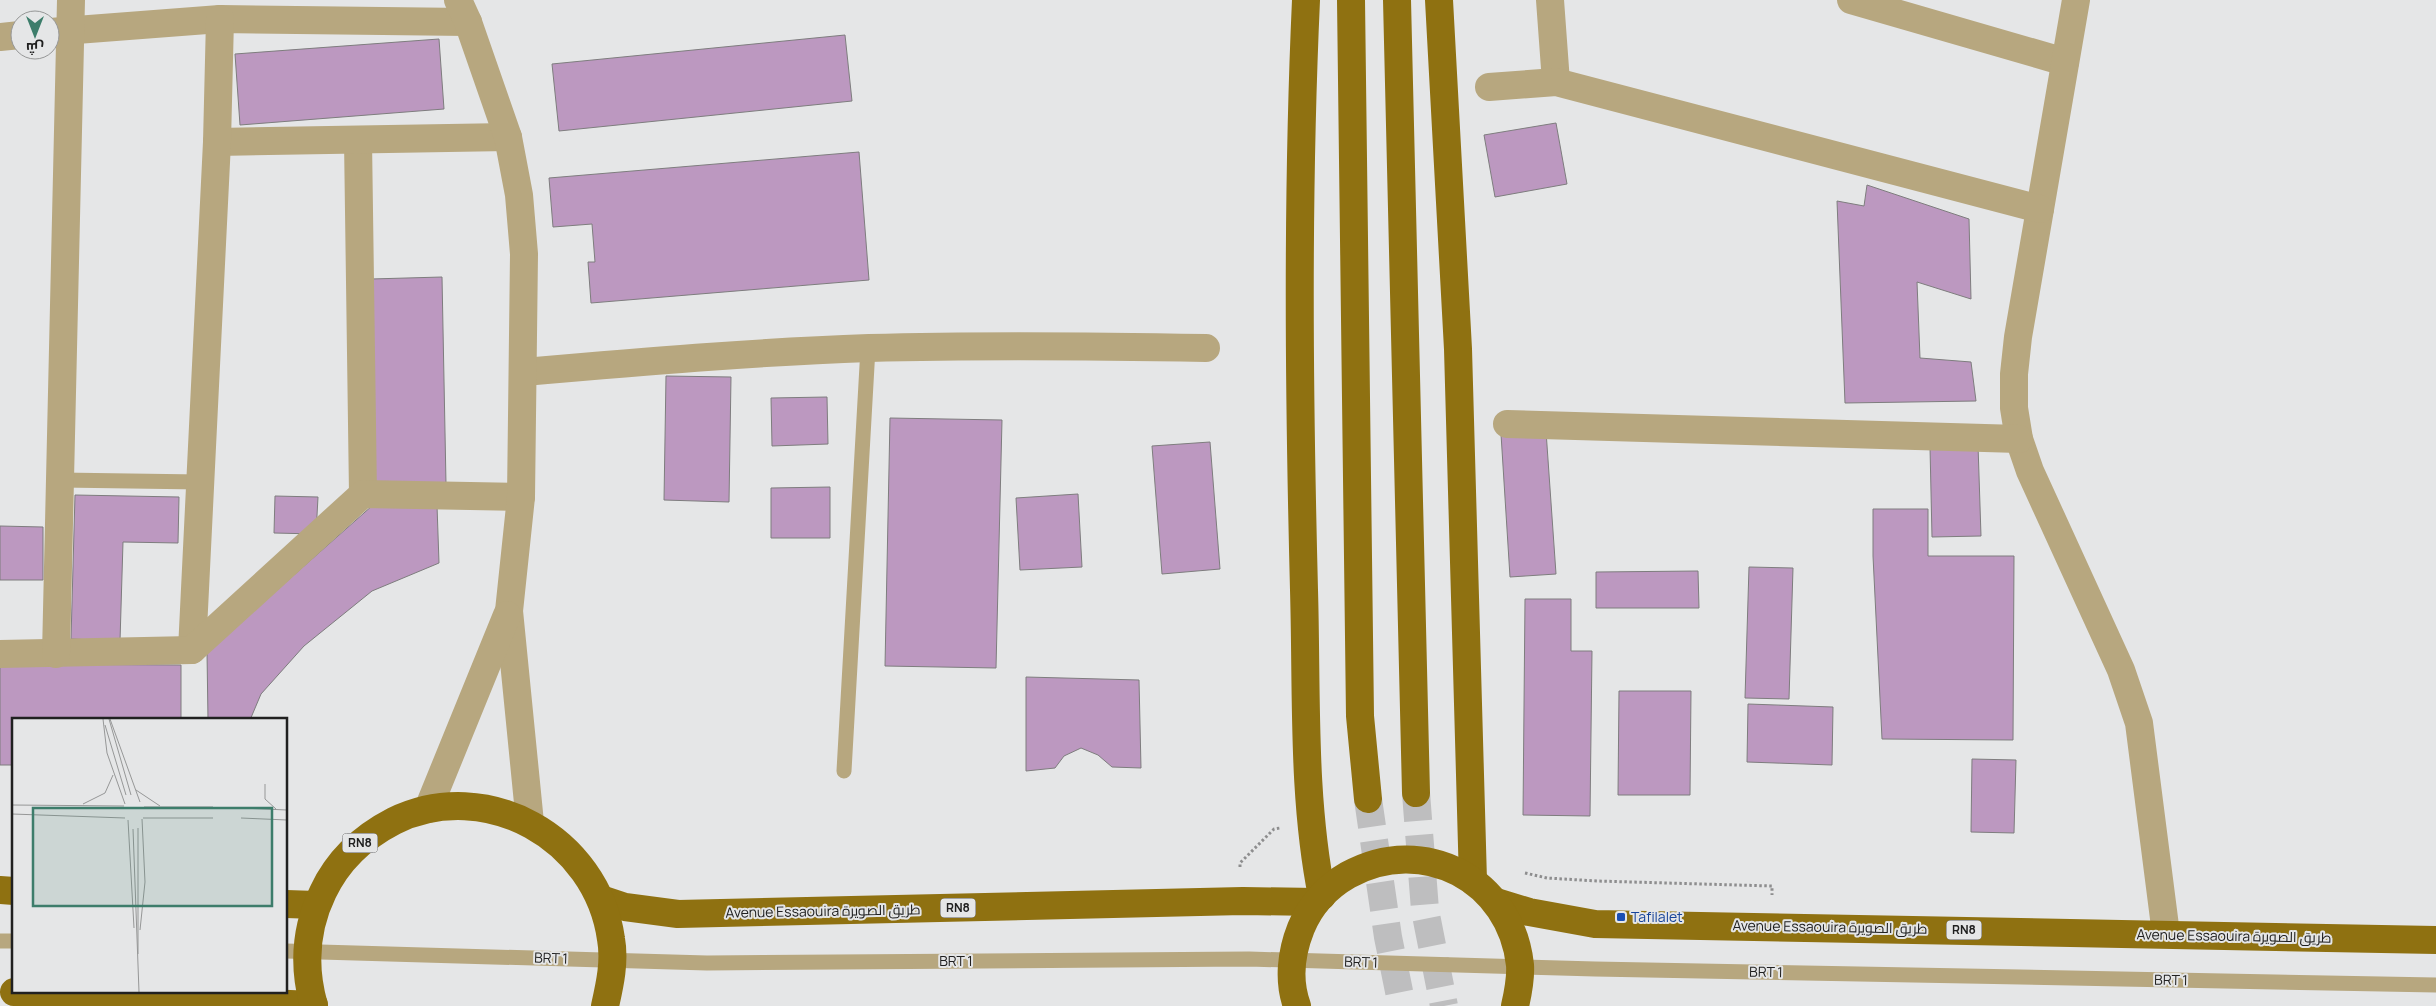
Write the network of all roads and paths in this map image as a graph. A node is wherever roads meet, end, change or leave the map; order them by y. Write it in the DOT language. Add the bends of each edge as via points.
graph roads {
  1 [pos="70,0"];
  2 [pos="1306,0"];
  3 [pos="1351,0"];
  4 [pos="1397,0"];
  5 [pos="1439,0"];
  6 [pos="1550,0"];
  7 [pos="1851,0"];
  8 [pos="2076,0"];
  9 [pos="463,11"];
  10 [pos="220,19"];
  11 [pos="60,31"];
  12 [pos="60,60"];
  13 [pos="2065,62"];
  14 [pos="1556,82"];
  15 [pos="1489,87"];
  16 [pos="508,137"];
  17 [pos="358,140"];
  18 [pos="217,142"];
  19 [pos="2040,209"];
  20 [pos="868,348"];
  21 [pos="1206,348"];
  22 [pos="524,372"];
  23 [pos="1507,424"];
  24 [pos="2019,439"];
  25 [pos="60,480"];
  26 [pos="201,482"];
  27 [pos="363,494"];
  28 [pos="521,497"];
  29 [pos="509,611"];
  30 [pos="192,650"];
  31 [pos="0,654"];
  32 [pos="56,654"];
  33 [pos="844,771"];
  34 [pos="1416,793"];
  35 [pos="1368,799"];
  36 [pos="428,809"];
  37 [pos="530,823"];
  38 [pos="1310,826"];
  39 [pos="1519,872"];
  40 [pos="1473,881"];
  41 [pos="601,899"];
  42 [pos="1319,899"];
  43 [pos="1243,901"];
  44 [pos="1496,902"];
  45 [pos="288,904"];
  46 [pos="316,905"];
  47 [pos="1773,926"];
  48 [pos="2166,934"];
  49 [pos="2436,940"];
  50 [pos="297,951"];
  51 [pos="612,960"];
  52 [pos="1292,960"];
  53 [pos="1520,967"];
  54 [pos="2436,985"];
  55 [pos="57,994"];
  56 [pos="314,1006"];
  57 [pos="604,1006"];
  58 [pos="1297,1006"];
  59 [pos="1515,1006"];
  1 -- 11 [label="street"];
  2 -- 38 [label="main road" via="1300,410"];
  3 -- 35 [label="main road" via="1360,716"];
  4 -- 34 [label="main road"];
  5 -- 40 [label="main road" via="1458,349"];
  6 -- 14 [label="street"];
  7 -- 13 [label="street"];
  8 -- 13 [label="street"];
  9 -- 10 [label="street"];
  9 -- 16 [label="street"];
  10 -- 11 [label="street"];
  10 -- 18 [label="street"];
  12 -- 25 [label="street"];
  13 -- 19 [label="street"];
  14 -- 15 [label="street"];
  14 -- 19 [label="street"];
  16 -- 17 [label="street"];
  16 -- 22 [label="street" via="519,195 524,254"];
  17 -- 18 [label="street"];
  17 -- 27 [label="street"];
  18 -- 26 [label="street"];
  19 -- 24 [label="street" via="2014,374 2014,408"];
  20 -- 21 [label="street" via="1037,345"];
  20 -- 22 [label="street"];
  20 -- 33 [label="lane"];
  22 -- 28 [label="street"];
  23 -- 24 [label="street"];
  24 -- 48 [label="street" via="2034,480 2121,670 2137,714"];
  25 -- 26 [label="lane"];
  25 -- 32 [label="street"];
  26 -- 30 [label="street"];
  27 -- 28 [label="street"];
  27 -- 30 [label="street"];
  28 -- 29 [label="street"];
  29 -- 36 [label="street"];
  29 -- 37 [label="street"];
  30 -- 32 [label="street"];
  31 -- 32 [label="street"];
  36 -- 37 [label="main road, RN8" via="470,806 511,814"];
  36 -- 46 [label="main road, RN8" via="404,816 360,843 342,861"];
  37 -- 41 [label="main road, RN8" via="564,847"];
  38 -- 42 [label="main road"];
  38 -- 43 [label="path" via="1274,829 1240,862"];
  39 -- 47 [label="path" via="1547,878 1597,881 1772,886"];
  40 -- 42 [label="main road" via="1430,861 1383,861 1340,880"];
  40 -- 44 [label="main road"];
  41 -- 43 [label="main road, Avenue Essaouira طريق الصويرة / RN8" via="625,907 678,914"];
  41 -- 51 [label="main road, RN8" via="611,939"];
  42 -- 43 [label="main road, Avenue Essaouira طريق الصويرة / RN8"];
  42 -- 52 [label="main road" via="1305,920"];
  44 -- 47 [label="main road, Avenue Essaouira طريق الصويرة / RN8" via="1529,912 1595,924"];
  44 -- 53 [label="main road" via="1508,922"];
  45 -- 46 [label="main road"];
  46 -- 50 [label="main road, RN8" via="310,928"];
  47 -- 48 [label="main road, Avenue Essaouira طريق الصويرة / RN8"];
  48 -- 49 [label="main road, Avenue Essaouira طريق الصويرة / RN8"];
  50 -- 51 [label="lane, BRT 1"];
  50 -- 56 [label="main road, RN8" via="307,970"];
  51 -- 52 [label="lane, BRT 1" via="717,963"];
  51 -- 57 [label="main road, RN8" via="610,987"];
  52 -- 53 [label="lane, BRT 1"];
  52 -- 58 [label="main road"];
  53 -- 54 [label="lane, BRT 1"];
  53 -- 59 [label="main road"];
  55 -- 56 [label="main road, RN8"];
}
